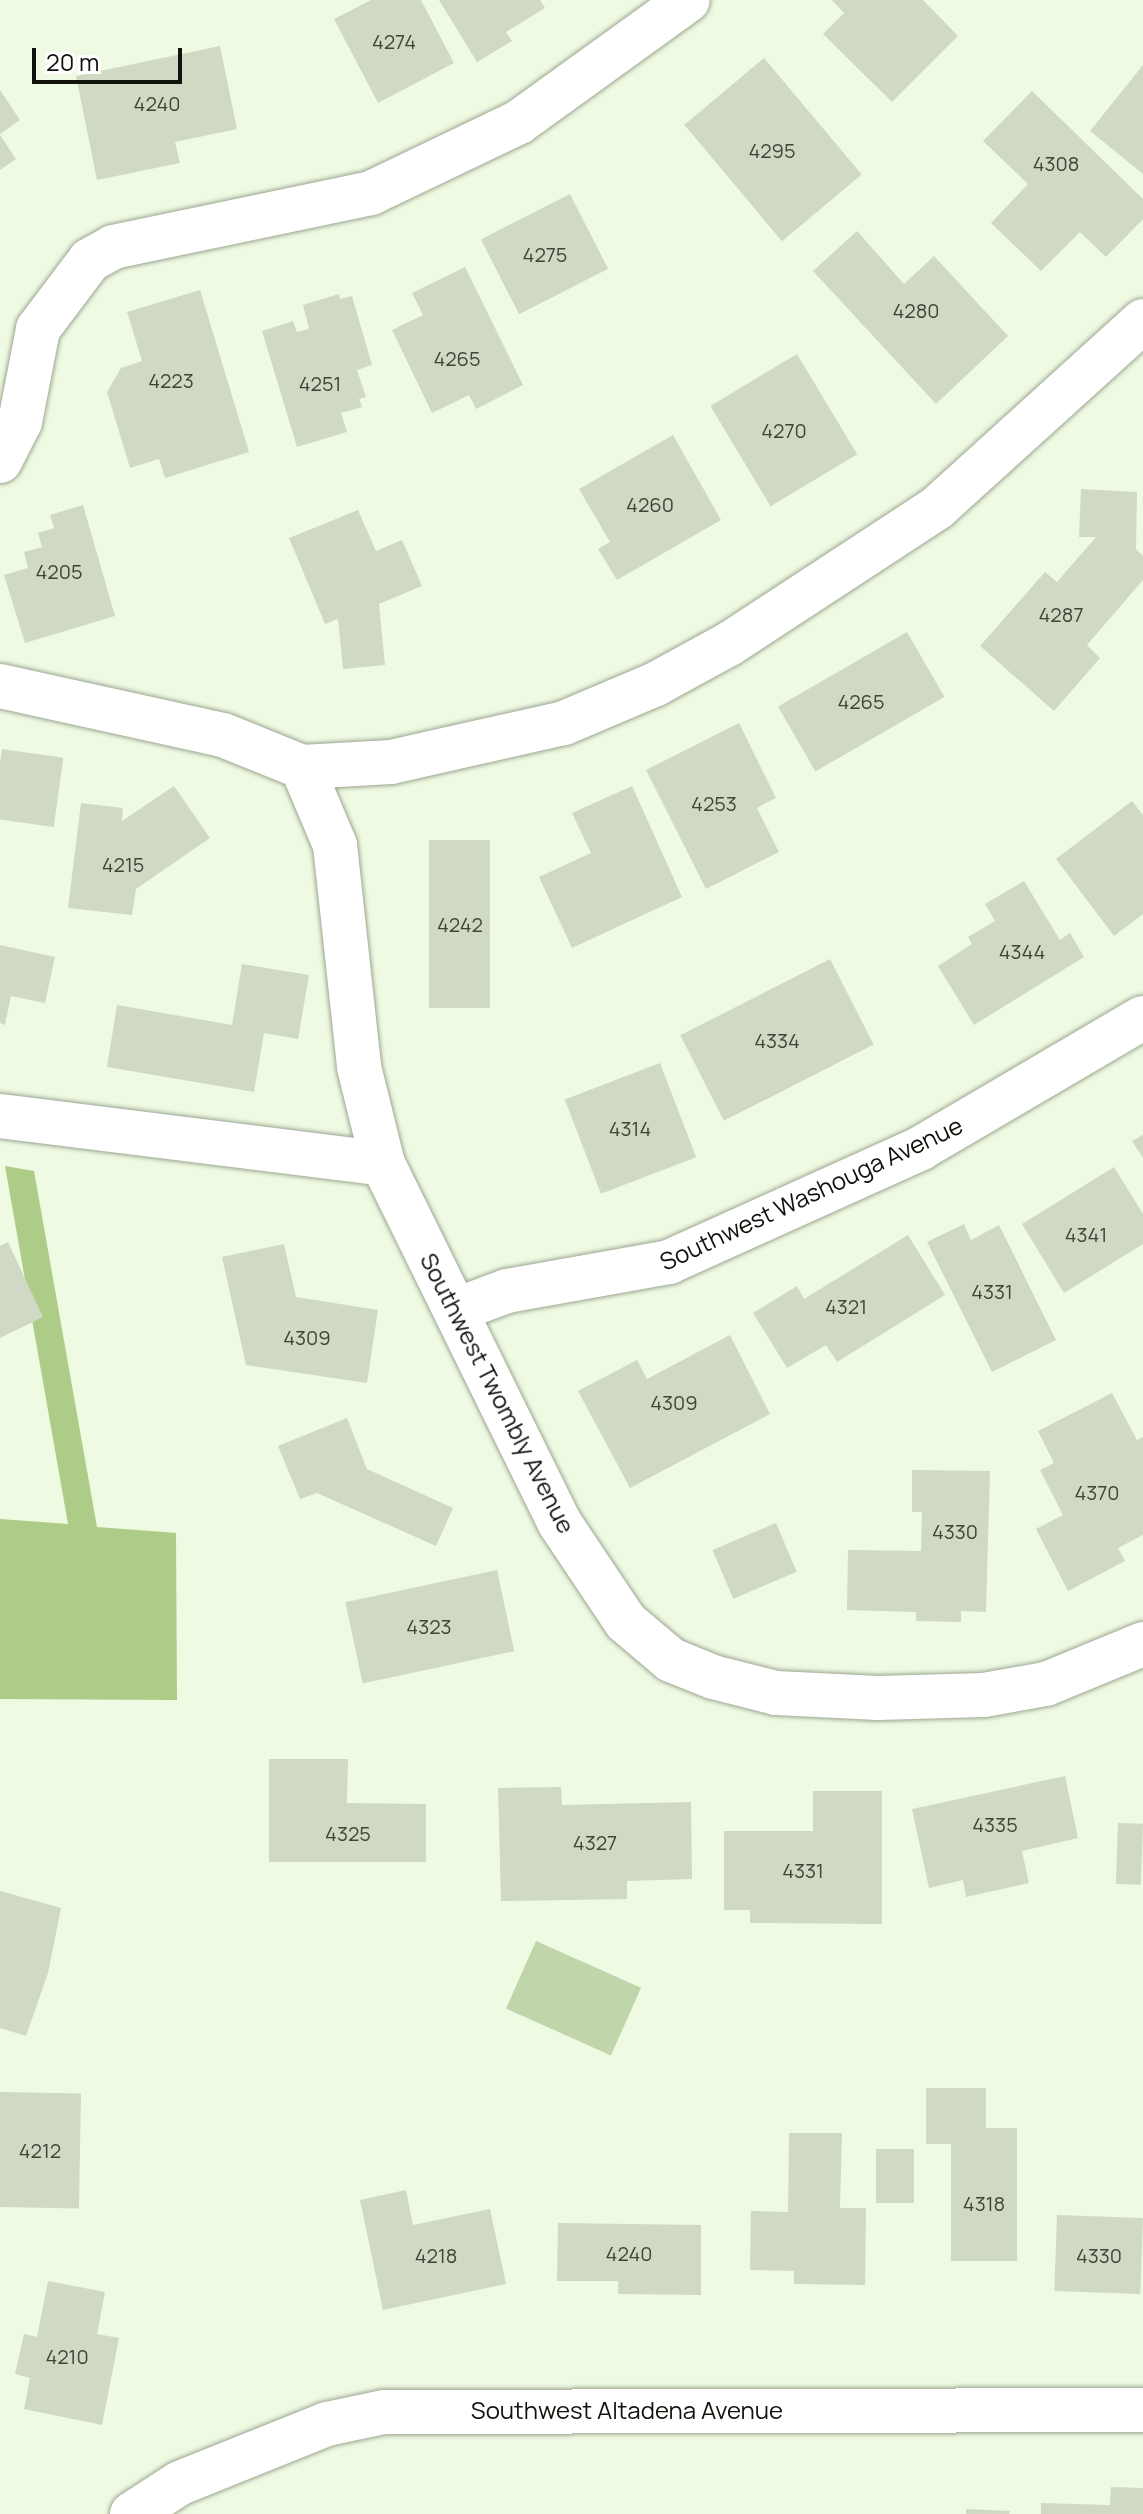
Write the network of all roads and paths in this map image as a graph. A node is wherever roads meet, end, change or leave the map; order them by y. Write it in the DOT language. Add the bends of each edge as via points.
graph roads {
  1 [pos="688,0"];
  2 [pos="1143,321"];
  3 [pos="0,461"];
  4 [pos="0,686"];
  5 [pos="302,767"];
  6 [pos="1143,1018"];
  7 [pos="0,1116"];
  8 [pos="383,1164"];
  9 [pos="456,1310"];
  10 [pos="1143,1644"];
  11 [pos="1143,2410"];
  12 [pos="132,2514"];
  1 -- 3 [label="street" via="555,100 462,153 371,193 113,247 90,260 38,329 20,422"];
  2 -- 5 [label="street" via="938,507 729,644 656,684 564,723 490,743 376,764"];
  4 -- 5 [label="street" via="223,735"];
  5 -- 8 [label="street, Southwest Twombly Avenue" via="335,845 359,1067"];
  6 -- 9 [label="street, Southwest Washouga Avenue" via="921,1148 669,1262 507,1291"];
  7 -- 8 [label="street"];
  8 -- 9 [label="street, Southwest Twombly Avenue"];
  9 -- 10 [label="street, Southwest Twombly Avenue" via="559,1522 626,1622 671,1660 776,1693 984,1695 1076,1674"];
  11 -- 12 [label="street, Southwest Altadena Avenue" via="384,2412 327,2424 180,2483"];
}
